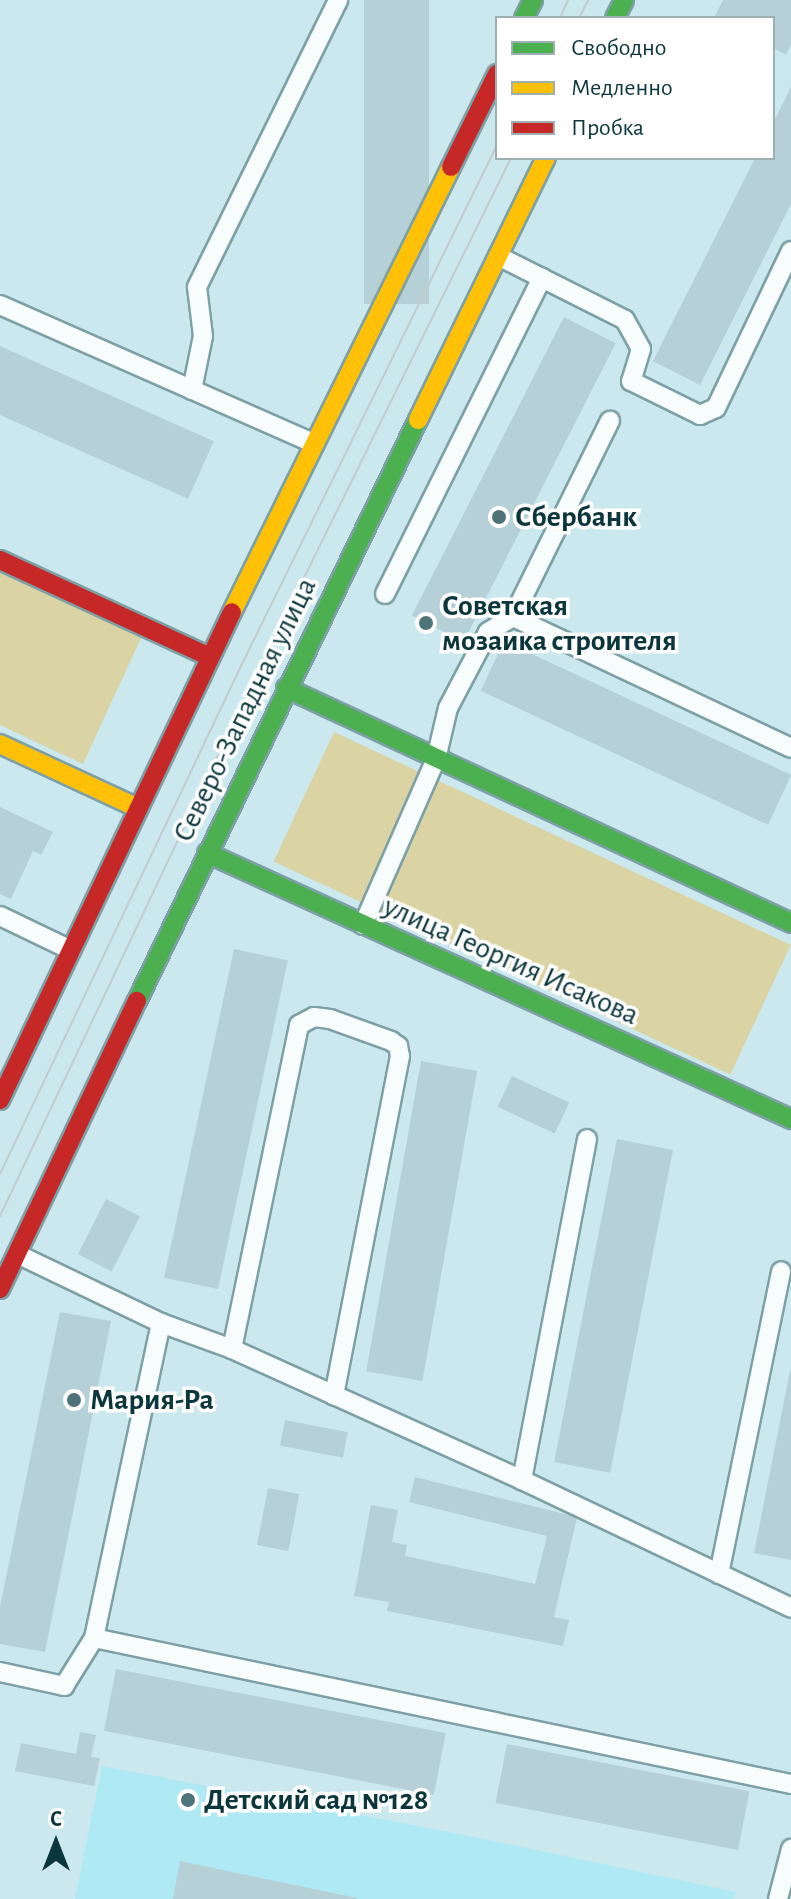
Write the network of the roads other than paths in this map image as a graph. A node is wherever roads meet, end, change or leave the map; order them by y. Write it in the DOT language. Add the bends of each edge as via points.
graph roads {
  1 [pos="338,0"];
  2 [pos="495,78"];
  3 [pos="545,160"];
  4 [pos="791,251"];
  5 [pos="498,256"];
  6 [pos="542,278"];
  7 [pos="0,305"];
  8 [pos="192,390"];
  9 [pos="610,421"];
  10 [pos="315,444"];
  11 [pos="0,560"];
  12 [pos="385,594"];
  13 [pos="513,617"];
  14 [pos="210,657"];
  15 [pos="286,688"];
  16 [pos="0,744"];
  17 [pos="791,748"];
  18 [pos="436,759"];
  19 [pos="138,808"];
  20 [pos="207,853"];
  21 [pos="0,916"];
  22 [pos="791,923"];
  23 [pos="363,925"];
  24 [pos="71,950"];
  25 [pos="0,1100"];
  26 [pos="791,1119"];
  27 [pos="587,1139"];
  28 [pos="17,1254"];
  29 [pos="781,1271"];
  30 [pos="0,1289"];
  31 [pos="161,1323"];
  32 [pos="232,1349"];
  33 [pos="334,1396"];
  34 [pos="522,1480"];
  35 [pos="719,1574"];
  36 [pos="791,1608"];
  37 [pos="94,1638"];
  38 [pos="0,1672"];
  39 [pos="791,1784"];
  40 [pos="791,1849"];
  41 [pos="778,1899"];
  1 -- 8 [label="lane" via="197,287 203,336"];
  2 -- 10 [label="main road, Северо-Западная улица"];
  3 -- 5 [label="main road, Северо-Западная улица"];
  4 -- 6 [label="lane" via="716,408 700,415 631,381 641,349 625,320"];
  5 -- 6 [label="lane"];
  5 -- 15 [label="main road, Северо-Западная улица"];
  6 -- 12 [label="lane"];
  7 -- 8 [label="lane"];
  8 -- 10 [label="lane"];
  9 -- 13 [label="lane"];
  10 -- 14 [label="main road, Северо-Западная улица"];
  11 -- 14 [label="main road"];
  13 -- 17 [label="lane"];
  13 -- 18 [label="lane" via="488,632 448,708"];
  14 -- 19 [label="main road, Северо-Западная улица"];
  15 -- 18 [label="main road"];
  15 -- 20 [label="main road, Северо-Западная улица"];
  16 -- 19 [label="main road"];
  18 -- 22 [label="main road"];
  18 -- 23 [label="lane"];
  19 -- 24 [label="main road, Северо-Западная улица"];
  20 -- 23 [label="main road, улица Георгия Исакова"];
  20 -- 28 [label="main road, Северо-Западная улица"];
  21 -- 24 [label="lane"];
  23 -- 26 [label="main road, улица Георгия Исакова"];
  24 -- 25 [label="main road, Северо-Западная улица"];
  27 -- 34 [label="lane"];
  28 -- 30 [label="main road, Северо-Западная улица"];
  28 -- 31 [label="lane"];
  29 -- 35 [label="lane"];
  31 -- 32 [label="lane"];
  31 -- 37 [label="lane"];
  32 -- 33 [label="lane"];
  32 -- 33 [label="lane" via="299,1025 314,1017 330,1019 391,1041 400,1056"];
  33 -- 34 [label="lane"];
  34 -- 35 [label="lane"];
  35 -- 36 [label="lane"];
  37 -- 38 [label="lane" via="64,1686"];
  37 -- 39 [label="lane"];
  40 -- 41 [label="lane"];
}
